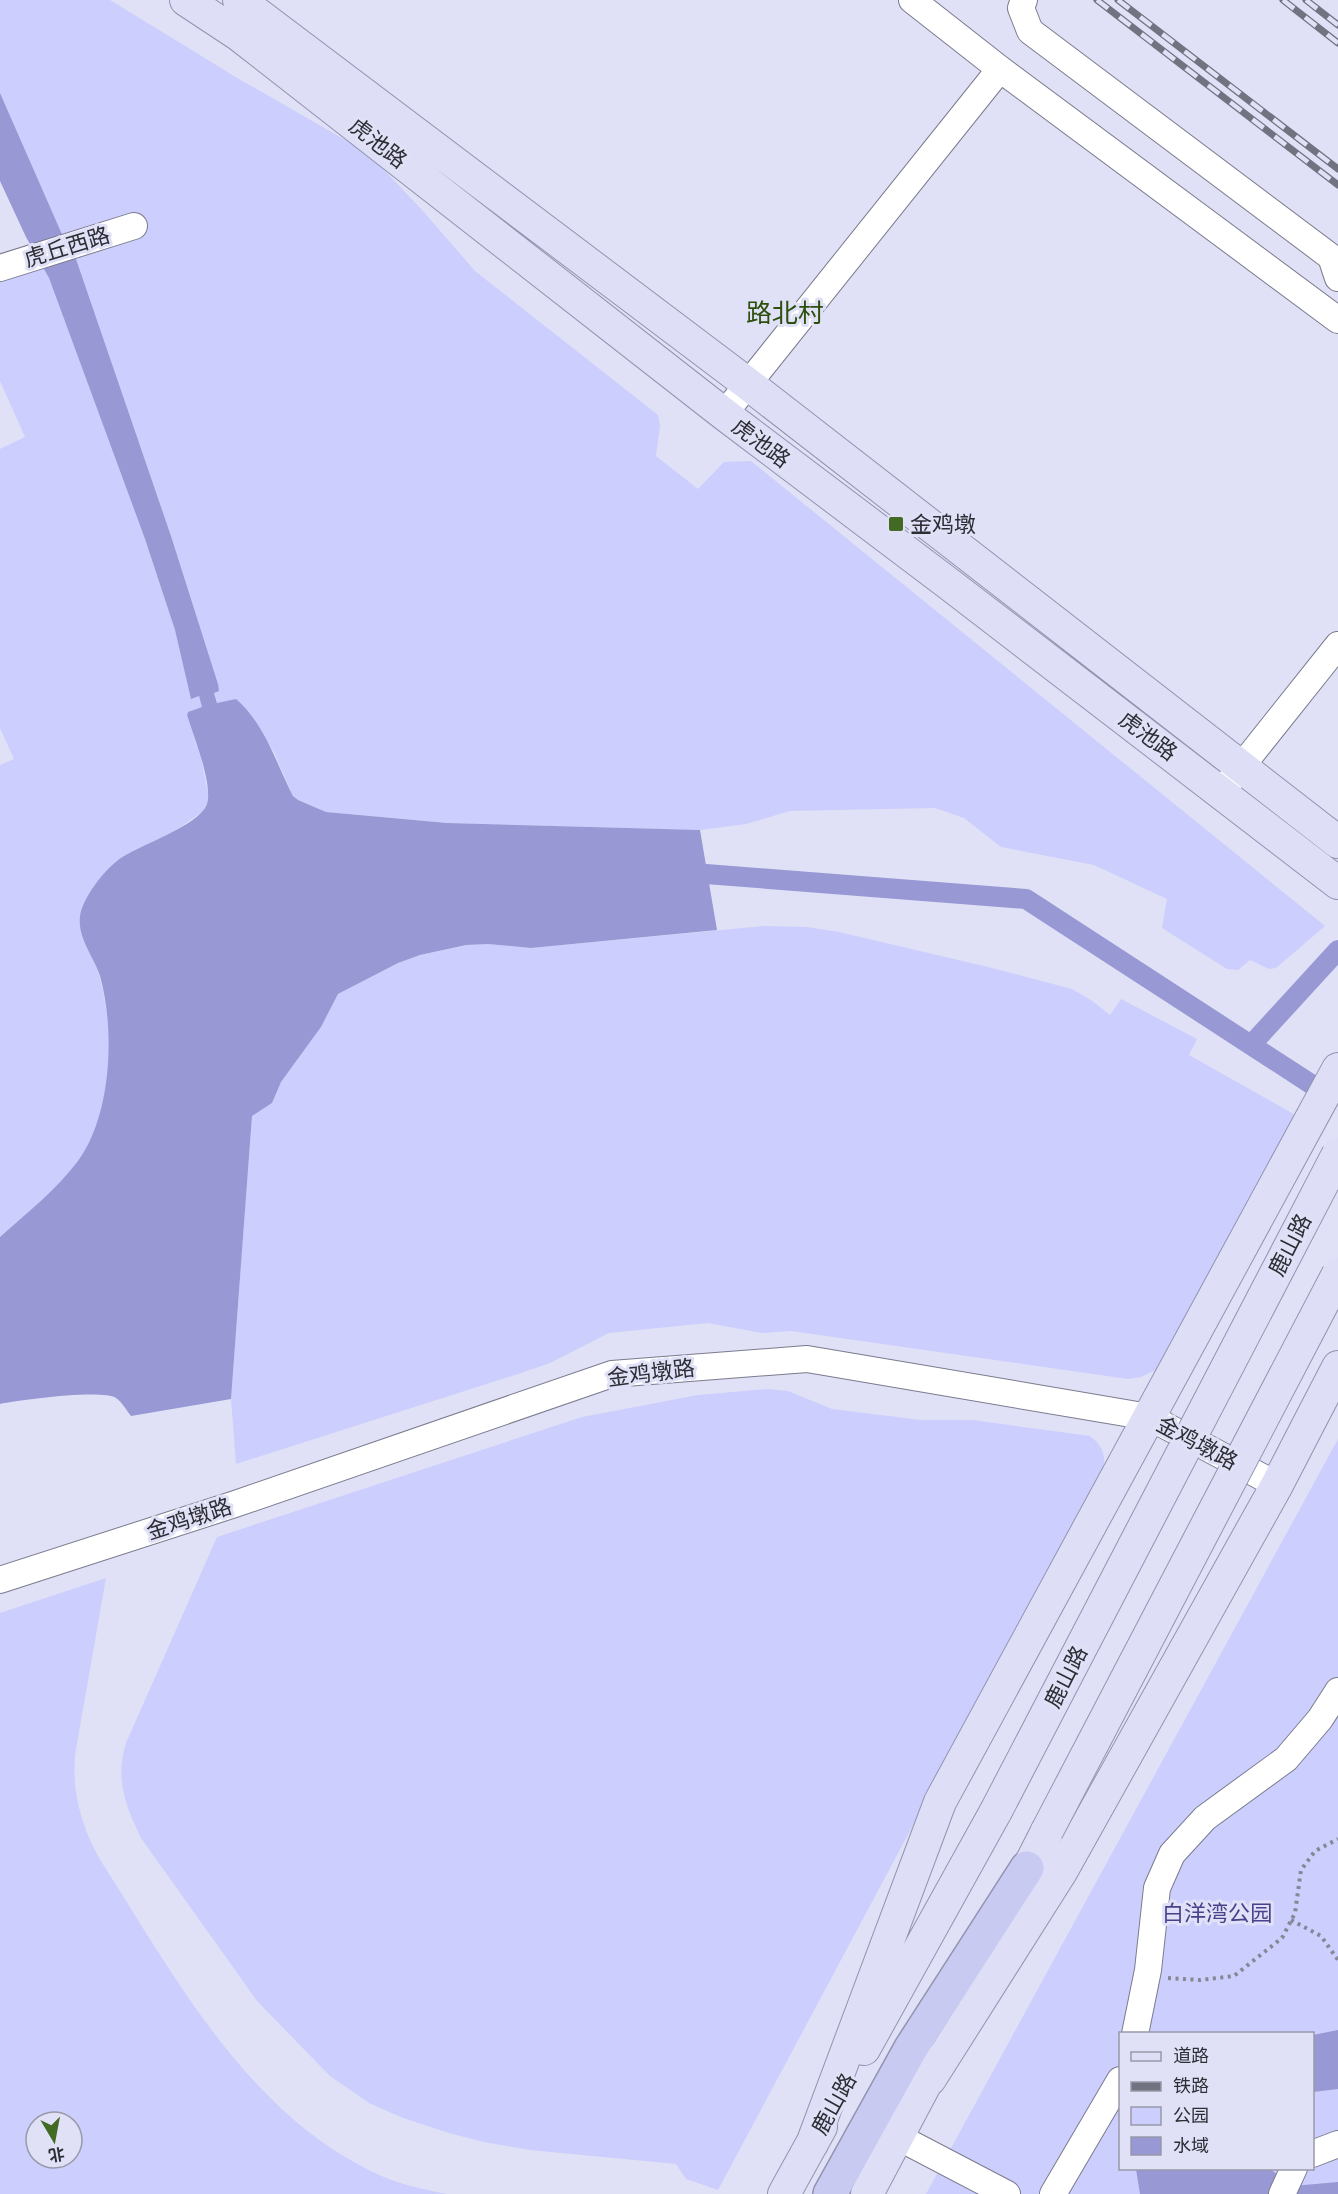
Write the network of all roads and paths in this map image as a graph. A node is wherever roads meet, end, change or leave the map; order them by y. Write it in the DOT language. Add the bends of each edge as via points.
graph roads {
  1 [pos="186,0"];
  2 [pos="239,0"];
  3 [pos="912,0"];
  4 [pos="1024,0"];
  5 [pos="1000,69"];
  6 [pos="134,226"];
  7 [pos="11,264"];
  8 [pos="1338,279"];
  9 [pos="1331,315"];
  10 [pos="748,384"];
  11 [pos="724,414"];
  12 [pos="1338,645"];
  13 [pos="1242,766"];
  14 [pos="1221,792"];
  15 [pos="1338,842"];
  16 [pos="1338,883"];
  17 [pos="1338,1069"];
  18 [pos="1338,1154"];
  19 [pos="1338,1274"];
  20 [pos="1338,1367"];
  21 [pos="1149,1417"];
  22 [pos="1276,1485"];
  23 [pos="0,1580"];
  24 [pos="1338,1690"];
  25 [pos="1338,1839"];
  26 [pos="1027,1868"];
  27 [pos="1291,1920"];
  28 [pos="1338,1960"];
  29 [pos="1147,1977"];
  30 [pos="1135,2032"];
  31 [pos="930,2079"];
  32 [pos="1119,2082"];
  33 [pos="898,2137"];
  34 [pos="812,2144"];
  35 [pos="1338,2144"];
  36 [pos="1314,2153"];
  37 [pos="1294,2170"];
  38 [pos="784,2194"];
  39 [pos="830,2194"];
  40 [pos="867,2194"];
  41 [pos="1007,2194"];
  42 [pos="1053,2194"];
  43 [pos="1282,2194"];
  1 -- 11 [label="main road, 虎池路" via="239,34"];
  2 -- 10 [label="main road, 虎池路"];
  3 -- 5 [label="street"];
  4 -- 8 [label="street" via="1021,8 1030,31 1331,257"];
  5 -- 9 [label="street"];
  5 -- 10 [label="street"];
  6 -- 7 [label="street, 虎丘西路"];
  8 -- 9 [label="street"];
  10 -- 11 [label="street"];
  10 -- 13 [label="main road, 虎池路"];
  11 -- 14 [label="main road, 虎池路"];
  12 -- 13 [label="street"];
  13 -- 14 [label="street"];
  13 -- 15 [label="main road, 虎池路"];
  14 -- 16 [label="main road, 虎池路"];
  17 -- 21 [label="main road"];
  18 -- 34 [label="main road, 鹿山路, bridge" via="996,1811"];
  19 -- 26 [label="main road, bridge"];
  20 -- 22 [label="main road"];
  21 -- 22 [label="street, 金鸡墩路"];
  21 -- 23 [label="street, 金鸡墩路" via="807,1359 612,1374"];
  21 -- 34 [label="main road" via="940,1802"];
  22 -- 31 [label="main road" via="1060,1872"];
  24 -- 29 [label="street" via="1320,1719 1286,1759 1205,1818 1172,1854 1157,1888"];
  25 -- 27 [label="path" via="1315,1851 1301,1870"];
  26 -- 31 [label="main road"];
  26 -- 39 [label="highway" via="911,2048"];
  27 -- 28 [label="path" via="1321,1936"];
  27 -- 29 [label="path" via="1282,1938 1234,1976 1200,1980"];
  29 -- 30 [label="street"];
  31 -- 33 [label="main road"];
  32 -- 42 [label="street"];
  33 -- 40 [label="main road"];
  33 -- 41 [label="street"];
  34 -- 38 [label="main road, 鹿山路"];
  35 -- 36 [label="street"];
  37 -- 43 [label="street"];
}
